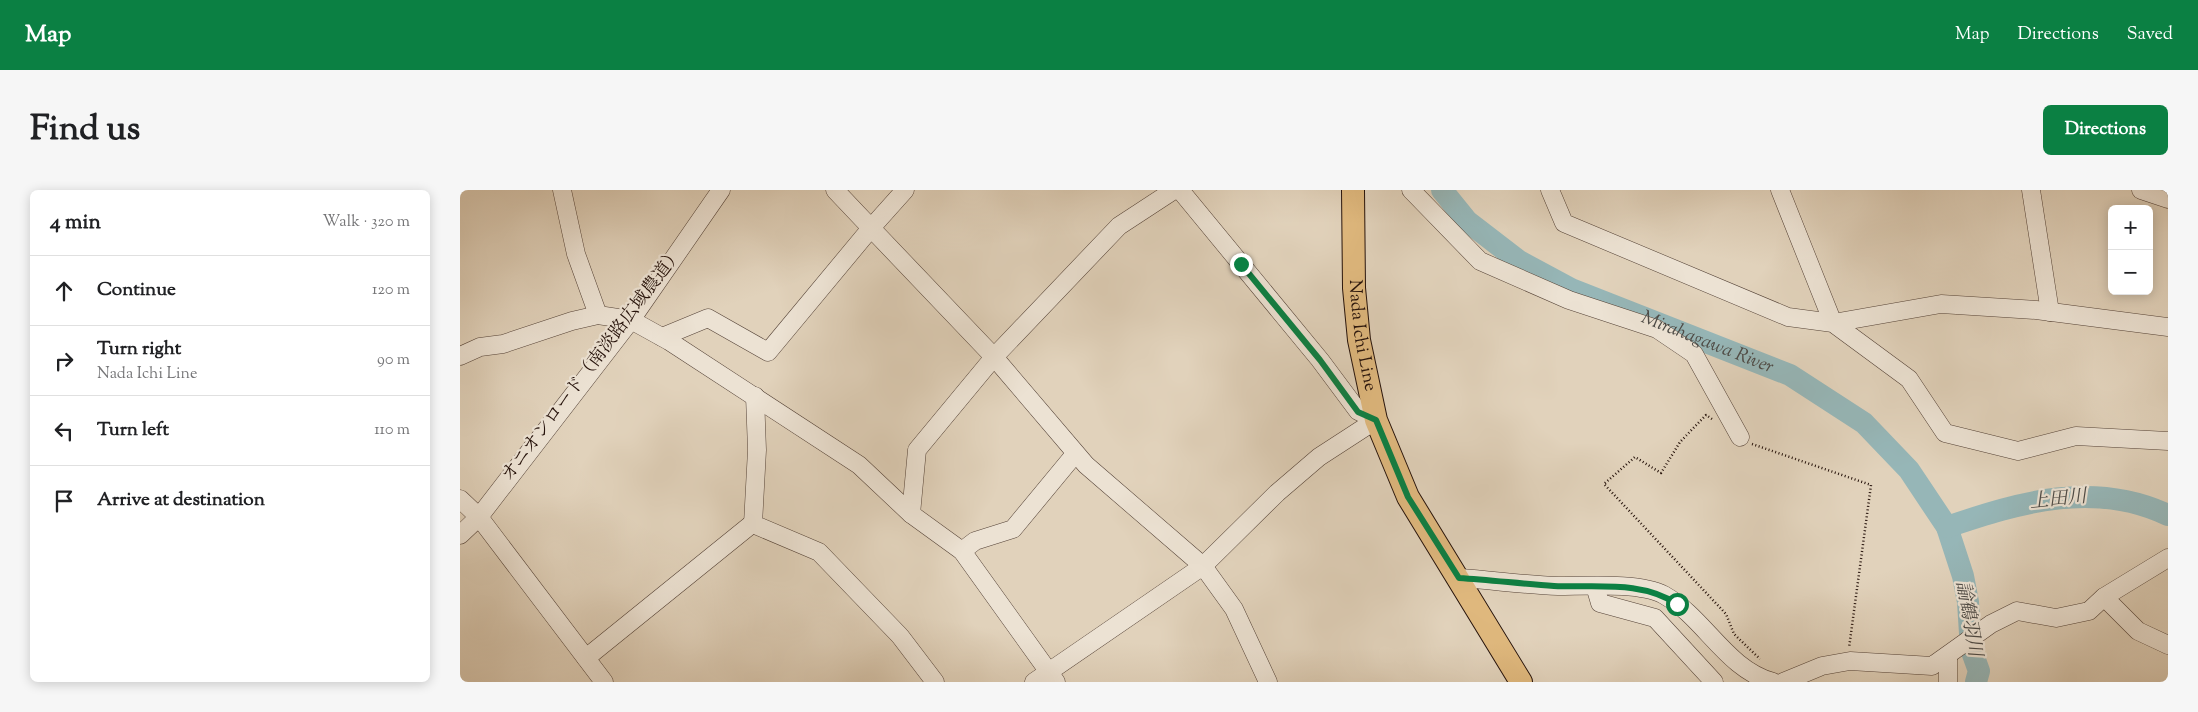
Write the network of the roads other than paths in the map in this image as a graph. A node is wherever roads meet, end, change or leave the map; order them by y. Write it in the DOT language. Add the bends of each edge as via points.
graph roads {
  1 [pos="562,190"];
  2 [pos="721,190"];
  3 [pos="835,190"];
  4 [pos="905,190"];
  5 [pos="1174,190"];
  6 [pos="1180,190"];
  7 [pos="1353,190"];
  8 [pos="1411,190"];
  9 [pos="1550,190"];
  10 [pos="1780,190"];
  11 [pos="2031,190"];
  12 [pos="2141,190"];
  13 [pos="2168,199"];
  14 [pos="871,228"];
  15 [pos="2050,312"];
  16 [pos="598,315"];
  17 [pos="631,320"];
  18 [pos="1833,323"];
  19 [pos="2168,327"];
  20 [pos="662,337"];
  21 [pos="460,356"];
  22 [pos="994,357"];
  23 [pos="755,396"];
  24 [pos="1376,420"];
  25 [pos="1740,437"];
  26 [pos="2168,441"];
  27 [pos="1076,454"];
  28 [pos="460,500"];
  29 [pos="911,514"];
  30 [pos="479,517"];
  31 [pos="753,523"];
  32 [pos="460,535"];
  33 [pos="962,551"];
  34 [pos="2168,558"];
  35 [pos="1203,566"];
  36 [pos="1459,578"];
  37 [pos="1595,586"];
  38 [pos="2104,597"];
  39 [pos="2168,645"];
  40 [pos="1948,656"];
  41 [pos="586,658"];
  42 [pos="1052,677"];
  43 [pos="1809,678"];
  44 [pos="604,682"];
  45 [pos="935,682"];
  46 [pos="1034,682"];
  47 [pos="1268,682"];
  48 [pos="1521,682"];
  49 [pos="1714,682"];
  50 [pos="1776,682"];
  51 [pos="1948,682"];
  1 -- 16 [label="street" via="576,254"];
  2 -- 17 [label="street, オニオンロード（南淡路広域農道）"];
  3 -- 14 [label="street"];
  4 -- 14 [label="street"];
  5 -- 22 [label="street" via="1119,226"];
  6 -- 24 [label="street" via="1320,360 1358,412"];
  7 -- 24 [label="main road, Nada Ichi Line" via="1354,288 1359,340"];
  8 -- 25 [label="street" via="1480,260 1569,300 1657,329 1694,354"];
  9 -- 18 [label="street" via="1564,223 1788,317"];
  10 -- 18 [label="street"];
  11 -- 15 [label="street"];
  12 -- 13 [label="street"];
  14 -- 20 [label="street" via="768,352 708,318"];
  14 -- 22 [label="street"];
  15 -- 18 [label="street" via="1941,304"];
  15 -- 19 [label="street"];
  16 -- 17 [label="street"];
  16 -- 21 [label="street" via="503,344 480,347"];
  17 -- 20 [label="street"];
  17 -- 30 [label="street, オニオンロード（南淡路広域農道）"];
  18 -- 26 [label="street" via="1909,379 1945,434 2018,451 2076,436"];
  20 -- 23 [label="street"];
  22 -- 27 [label="street"];
  22 -- 29 [label="street" via="917,450"];
  23 -- 29 [label="street" via="859,465"];
  23 -- 31 [label="street" via="757,450"];
  24 -- 35 [label="street" via="1318,456"];
  24 -- 36 [label="main road, Nada Ichi Line" via="1408,497"];
  27 -- 33 [label="street" via="1013,529 975,541"];
  27 -- 35 [label="street"];
  28 -- 30 [label="street"];
  29 -- 33 [label="street"];
  30 -- 32 [label="street, オニオンロード（南淡路広域農道）"];
  30 -- 41 [label="street"];
  31 -- 41 [label="street"];
  31 -- 45 [label="street" via="819,552 900,636"];
  33 -- 42 [label="street"];
  34 -- 38 [label="street"];
  35 -- 42 [label="street"];
  35 -- 47 [label="street" via="1234,609"];
  36 -- 37 [label="street"];
  36 -- 48 [label="main road, Nada Ichi Line"];
  37 -- 49 [label="street" via="1600,603 1654,618"];
  37 -- 50 [label="street" via="1645,589 1662,594 1677,604 1727,654 1761,679"];
  38 -- 39 [label="street" via="2138,631"];
  38 -- 40 [label="street" via="2089,611 2056,618 2017,611 1991,624"];
  40 -- 43 [label="street" via="1932,666 1848,662 1822,666"];
  40 -- 51 [label="street"];
  41 -- 44 [label="street"];
  42 -- 46 [label="street"];
  43 -- 50 [label="street"];
}
